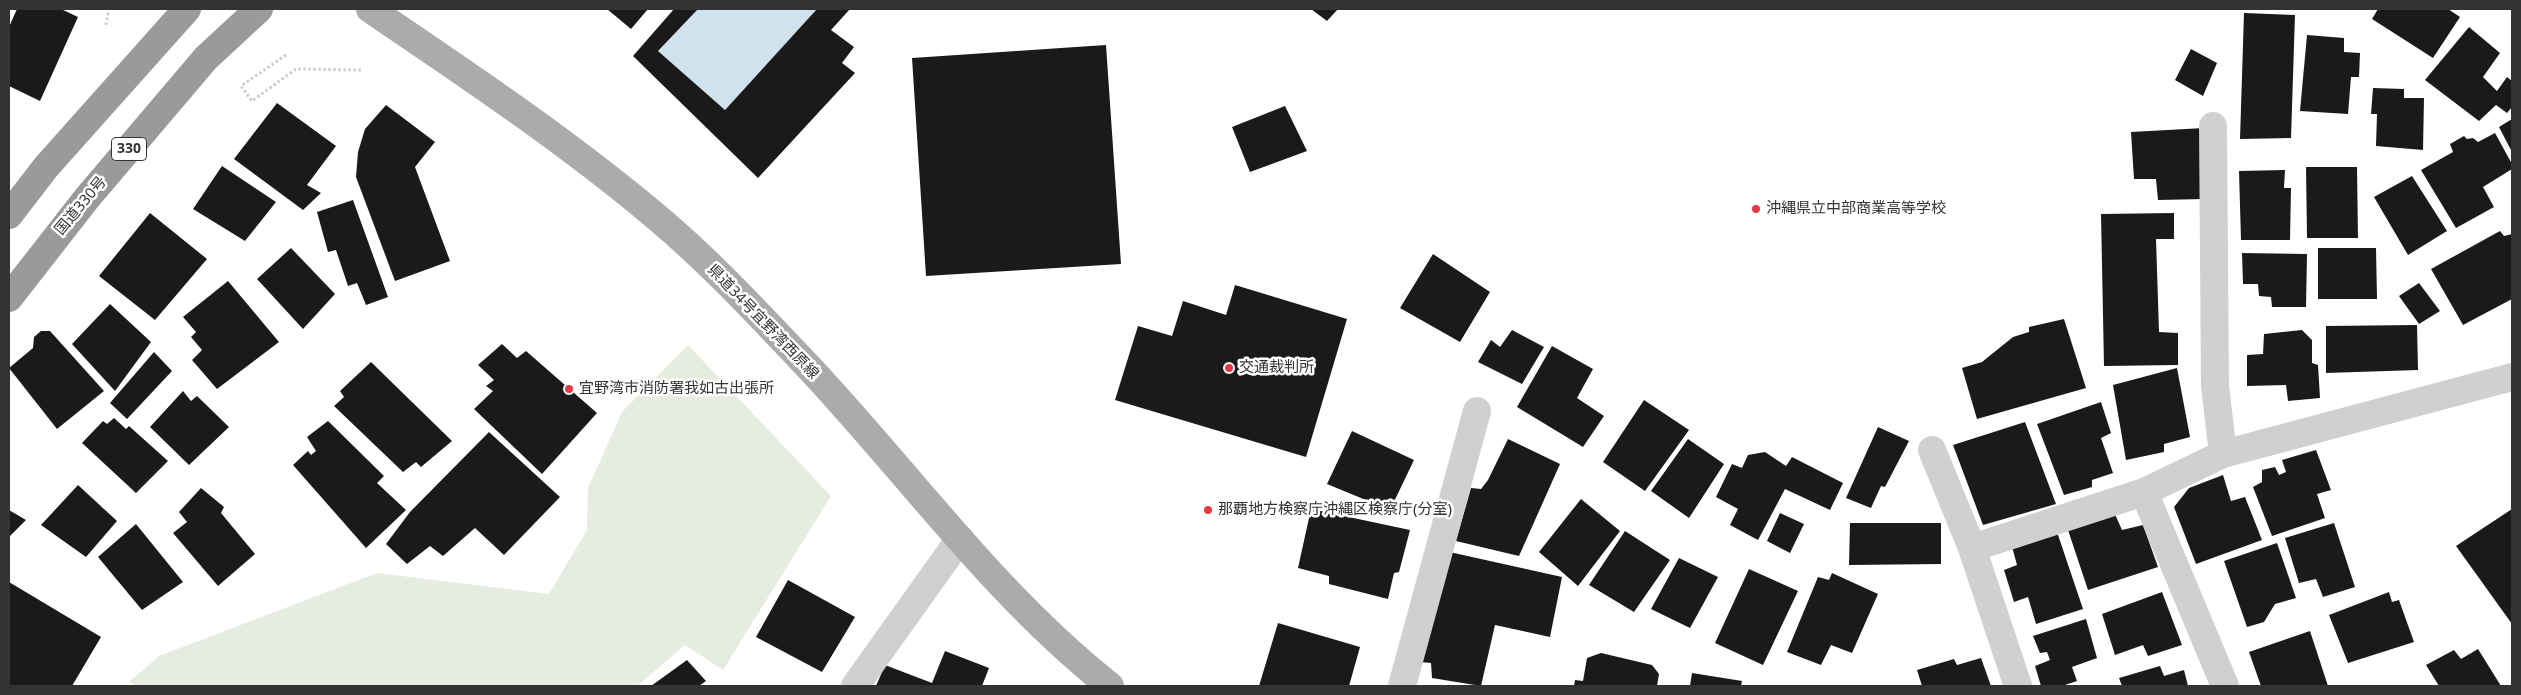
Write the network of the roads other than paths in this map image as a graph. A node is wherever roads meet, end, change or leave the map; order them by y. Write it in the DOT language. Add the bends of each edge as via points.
graph roads {
  1 [pos="188,9"];
  2 [pos="259,9"];
  3 [pos="370,9"];
  4 [pos="2214,126"];
  5 [pos="9,215"];
  6 [pos="9,298"];
  7 [pos="2512,377"];
  8 [pos="1477,411"];
  9 [pos="1932,450"];
  10 [pos="2223,454"];
  11 [pos="2144,492"];
  12 [pos="960,539"];
  13 [pos="1972,548"];
  14 [pos="855,686"];
  15 [pos="1110,686"];
  16 [pos="1402,686"];
  17 [pos="2018,686"];
  18 [pos="2226,686"];
  1 -- 5 [label="highway" via="46,167"];
  2 -- 6 [label="highway, 国道330号 / 330" via="206,58 87,198"];
  3 -- 12 [label="main road, 県道34号宜野湾西原線" via="602,172 662,222 803,361"];
  4 -- 10 [label="street" via="2215,386"];
  7 -- 10 [label="street"];
  8 -- 16 [label="street"];
  9 -- 13 [label="street"];
  10 -- 11 [label="street"];
  11 -- 13 [label="street"];
  11 -- 18 [label="street"];
  12 -- 14 [label="street"];
  12 -- 15 [label="main road, 県道34号宜野湾西原線" via="1005,589"];
  13 -- 17 [label="street"];
}
